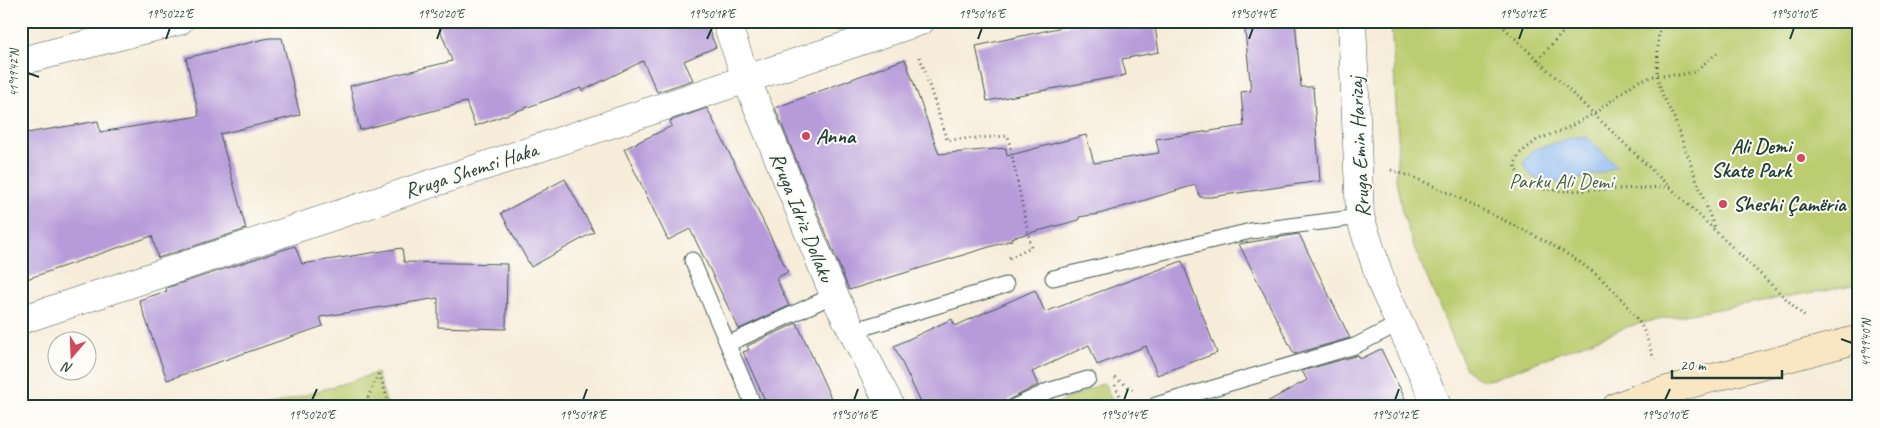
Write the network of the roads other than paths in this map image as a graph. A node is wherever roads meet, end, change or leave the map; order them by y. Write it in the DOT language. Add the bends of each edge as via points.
graph roads {
  1 [pos="179,21"];
  2 [pos="726,21"];
  3 [pos="1352,21"];
  4 [pos="915,23"];
  5 [pos="21,60"];
  6 [pos="746,78"];
  7 [pos="1360,217"];
  8 [pos="692,260"];
  9 [pos="1053,278"];
  10 [pos="1006,285"];
  11 [pos="834,295"];
  12 [pos="21,320"];
  13 [pos="1398,324"];
  14 [pos="852,331"];
  15 [pos="1847,342"];
  16 [pos="728,344"];
  17 [pos="1088,379"];
  18 [pos="753,404"];
  19 [pos="1623,405"];
  20 [pos="1156,406"];
  21 [pos="891,407"];
  22 [pos="1014,407"];
  23 [pos="1438,407"];
  1 -- 5 [label="street"];
  2 -- 6 [label="street, Rruga Idriz Dollaku"];
  3 -- 7 [label="street, Rruga Emin Harizaj"];
  4 -- 6 [label="street, Rruga Shemsi Haka"];
  6 -- 11 [label="street, Rruga Idriz Dollaku"];
  6 -- 12 [label="street, Rruga Shemsi Haka"];
  7 -- 9 [label="lane" via="1251,230"];
  7 -- 13 [label="street, Rruga Emin Harizaj"];
  8 -- 16 [label="lane"];
  10 -- 14 [label="lane"];
  11 -- 14 [label="street, Rruga Idriz Dollaku"];
  11 -- 16 [label="lane"];
  13 -- 20 [label="lane" via="1355,346"];
  13 -- 23 [label="street, Rruga Emin Harizaj"];
  14 -- 21 [label="street, Rruga Idriz Dollaku"];
  15 -- 19 [label="main road" via="1664,390"];
  16 -- 18 [label="lane"];
  17 -- 22 [label="lane" via="1048,391"];
}
